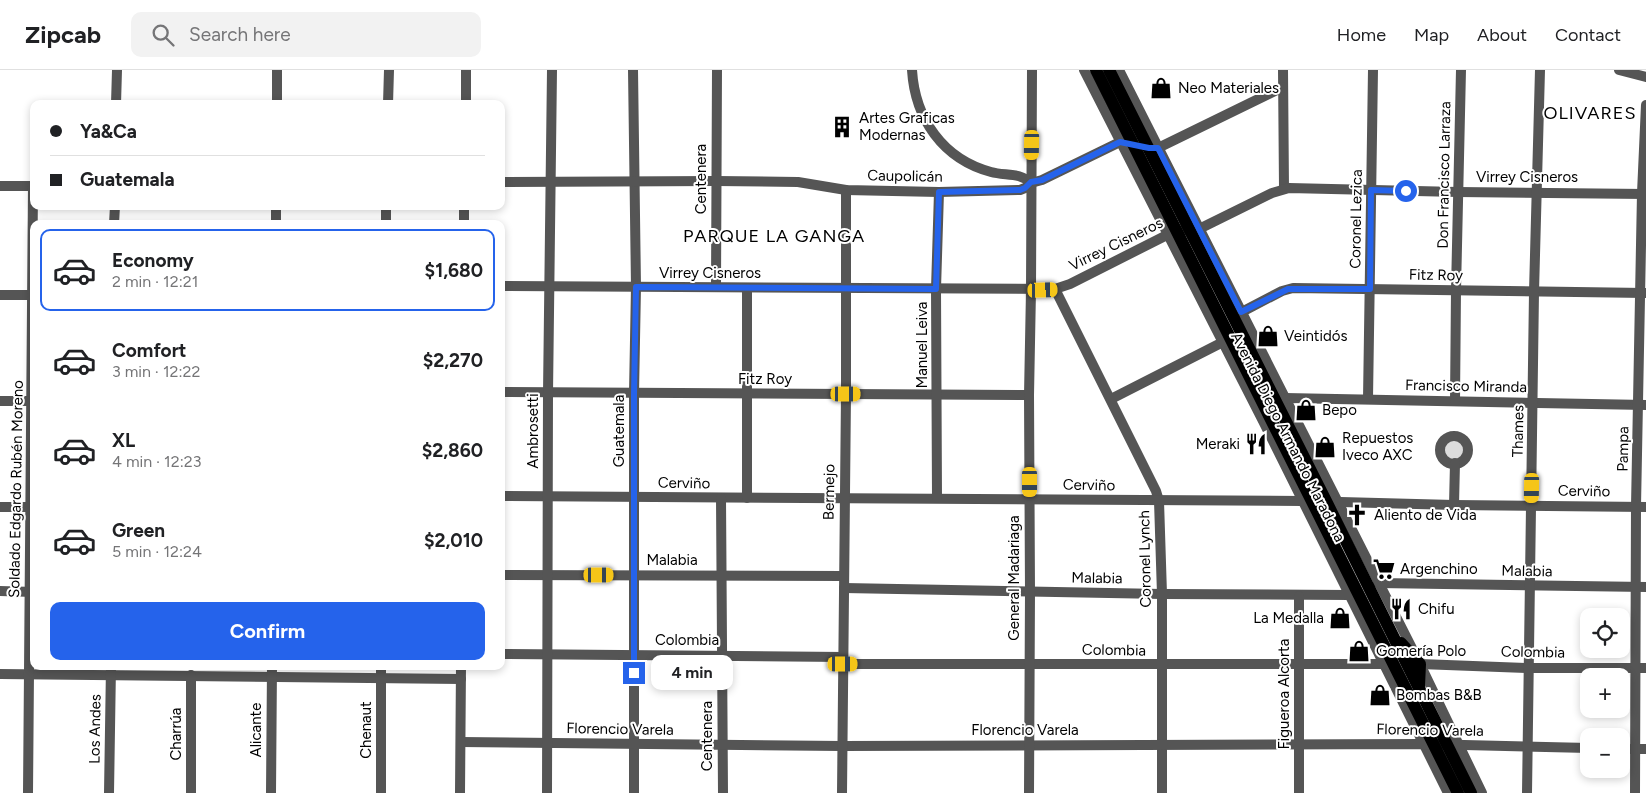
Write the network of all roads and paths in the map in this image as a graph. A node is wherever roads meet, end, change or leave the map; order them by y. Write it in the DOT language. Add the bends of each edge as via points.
graph roads {
  1 [pos="116,70"];
  2 [pos="277,70"];
  3 [pos="389,70"];
  4 [pos="466,70"];
  5 [pos="552,70"];
  6 [pos="633,70"];
  7 [pos="717,70"];
  8 [pos="912,70"];
  9 [pos="1032,70"];
  10 [pos="1084,70"];
  11 [pos="1096,70"];
  12 [pos="1109,70"];
  13 [pos="1119,70"];
  14 [pos="1283,70"];
  15 [pos="1373,70"];
  16 [pos="1461,70"];
  17 [pos="1540,70"];
  18 [pos="1619,70"];
  19 [pos="1646,77"];
  20 [pos="1283,87"];
  21 [pos="116,100"];
  22 [pos="277,100"];
  23 [pos="388,100"];
  24 [pos="466,100"];
  25 [pos="1646,105"];
  26 [pos="1126,143"];
  27 [pos="1153,148"];
  28 [pos="994,173"];
  29 [pos="716,180"];
  30 [pos="505,182"];
  31 [pos="551,182"];
  32 [pos="636,182"];
  33 [pos="1031,182"];
  34 [pos="0,186"];
  35 [pos="30,186"];
  36 [pos="1284,188"];
  37 [pos="846,190"];
  38 [pos="1371,190"];
  39 [pos="994,191"];
  40 [pos="939,192"];
  41 [pos="1458,192"];
  42 [pos="1537,192"];
  43 [pos="1644,194"];
  44 [pos="1183,231"];
  45 [pos="1200,279"];
  46 [pos="505,286"];
  47 [pos="550,287"];
  48 [pos="636,287"];
  49 [pos="716,288"];
  50 [pos="747,288"];
  51 [pos="845,288"];
  52 [pos="936,289"];
  53 [pos="1055,289"];
  54 [pos="1370,289"];
  55 [pos="1031,290"];
  56 [pos="1456,290"];
  57 [pos="1534,292"];
  58 [pos="1643,293"];
  59 [pos="0,295"];
  60 [pos="30,295"];
  61 [pos="1237,315"];
  62 [pos="1210,316"];
  63 [pos="1226,340"];
  64 [pos="505,392"];
  65 [pos="548,393"];
  66 [pos="747,393"];
  67 [pos="634,394"];
  68 [pos="846,394"];
  69 [pos="937,395"];
  70 [pos="1029,395"];
  71 [pos="1285,398"];
  72 [pos="1111,399"];
  73 [pos="1368,399"];
  74 [pos="0,401"];
  75 [pos="30,401"];
  76 [pos="1456,401"];
  77 [pos="1533,403"];
  78 [pos="1642,405"];
  79 [pos="1263,421"];
  80 [pos="1455,464"];
  81 [pos="505,496"];
  82 [pos="547,496"];
  83 [pos="634,497"];
  84 [pos="721,498"];
  85 [pos="747,498"];
  86 [pos="844,498"];
  87 [pos="937,498"];
  88 [pos="1030,499"];
  89 [pos="1159,501"];
  90 [pos="1308,502"];
  91 [pos="1332,502"];
  92 [pos="1454,505"];
  93 [pos="1531,505"];
  94 [pos="1641,506"];
  95 [pos="0,507"];
  96 [pos="30,507"];
  97 [pos="1327,531"];
  98 [pos="1331,558"];
  99 [pos="505,575"];
  100 [pos="633,575"];
  101 [pos="547,576"];
  102 [pos="720,576"];
  103 [pos="844,576"];
  104 [pos="1378,583"];
  105 [pos="1530,586"];
  106 [pos="1641,587"];
  107 [pos="844,588"];
  108 [pos="0,591"];
  109 [pos="1353,591"];
  110 [pos="30,592"];
  111 [pos="1030,592"];
  112 [pos="1162,594"];
  113 [pos="1299,596"];
  114 [pos="1390,631"];
  115 [pos="505,654"];
  116 [pos="547,654"];
  117 [pos="634,655"];
  118 [pos="722,655"];
  119 [pos="843,660"];
  120 [pos="1029,664"];
  121 [pos="1299,664"];
  122 [pos="1385,664"];
  123 [pos="1420,664"];
  124 [pos="1161,665"];
  125 [pos="1528,668"];
  126 [pos="1641,668"];
  127 [pos="30,670"];
  128 [pos="461,670"];
  129 [pos="110,671"];
  130 [pos="272,671"];
  131 [pos="381,672"];
  132 [pos="0,674"];
  133 [pos="30,674"];
  134 [pos="191,675"];
  135 [pos="461,678"];
  136 [pos="1419,689"];
  137 [pos="461,742"];
  138 [pos="547,743"];
  139 [pos="635,744"];
  140 [pos="722,744"];
  141 [pos="1298,744"];
  142 [pos="1028,745"];
  143 [pos="1441,745"];
  144 [pos="842,746"];
  145 [pos="1161,746"];
  146 [pos="1528,747"];
  147 [pos="1580,748"];
  148 [pos="1641,749"];
  149 [pos="28,793"];
  150 [pos="109,793"];
  151 [pos="191,793"];
  152 [pos="271,793"];
  153 [pos="381,793"];
  154 [pos="460,793"];
  155 [pos="547,793"];
  156 [pos="634,793"];
  157 [pos="723,793"];
  158 [pos="842,793"];
  159 [pos="1029,793"];
  160 [pos="1162,793"];
  161 [pos="1299,793"];
  162 [pos="1448,793"];
  163 [pos="1458,793"];
  164 [pos="1471,793"];
  165 [pos="1482,793"];
  166 [pos="1527,793"];
  167 [pos="1635,793"];
  1 -- 21 [label="street"];
  2 -- 22 [label="street"];
  3 -- 23 [label="street"];
  4 -- 24 [label="street"];
  5 -- 31 [label="street, Ambrosetti"];
  6 -- 32 [label="street, Guatemala"];
  7 -- 29 [label="street, Centenera"];
  8 -- 28 [label="street" via="916,98 933,134 964,162"];
  9 -- 33 [label="street, General Madariaga"];
  10 -- 26 [label="street, Avenida Diego Armando Maradona"];
  11 -- 26 [label="main road, Avenida Diego Armando Maradona"];
  12 -- 27 [label="main road, Avenida Diego Armando Maradona"];
  13 -- 27 [label="street, Avenida Diego Armando Maradona"];
  14 -- 20 [label="street"];
  15 -- 38 [label="street, Coronel Lezica"];
  16 -- 41 [label="street, Don Francisco Larraza"];
  17 -- 42 [label="street, Thames"];
  18 -- 19 [label="street"];
  20 -- 27 [label="street"];
  20 -- 36 [label="street"];
  25 -- 43 [label="street, Pampa"];
  26 -- 27 [label="street"];
  26 -- 33 [label="street, Caupolicán"];
  26 -- 44 [label="main road, Avenida Diego Armando Maradona"];
  27 -- 44 [label="main road, Avenida Diego Armando Maradona"];
  28 -- 33 [label="street" via="1024,176"];
  28 -- 39 [label="street"];
  29 -- 32 [label="street, Caupolicán"];
  29 -- 37 [label="street, Caupolicán" via="798,182"];
  29 -- 49 [label="street, Centenera"];
  30 -- 31 [label="street, Caupolicán"];
  31 -- 32 [label="street, Caupolicán"];
  31 -- 47 [label="street, Ambrosetti"];
  32 -- 48 [label="street, Guatemala"];
  33 -- 39 [label="street, Caupolicán" via="1020,190"];
  33 -- 55 [label="street, General Madariaga"];
  34 -- 35 [label="street"];
  36 -- 38 [label="street, Virrey Cisneros"];
  36 -- 44 [label="street, Virrey Cisneros"];
  37 -- 40 [label="street, Caupolicán"];
  37 -- 51 [label="street, Bermejo"];
  38 -- 41 [label="street, Virrey Cisneros"];
  38 -- 54 [label="street, Coronel Lezica"];
  39 -- 40 [label="street, Caupolicán"];
  40 -- 52 [label="street, Manuel Leiva"];
  41 -- 42 [label="street, Virrey Cisneros"];
  41 -- 56 [label="street, Don Francisco Larraza"];
  42 -- 43 [label="street, Virrey Cisneros"];
  42 -- 57 [label="street, Thames"];
  43 -- 58 [label="street, Pampa"];
  44 -- 45 [label="main road, Avenida Diego Armando Maradona"];
  44 -- 53 [label="street, Virrey Cisneros"];
  44 -- 61 [label="main road, Avenida Diego Armando Maradona"];
  44 -- 62 [label="street, Avenida Diego Armando Maradona"];
  45 -- 62 [label="main road"];
  45 -- 63 [label="main road, Avenida Diego Armando Maradona"];
  46 -- 47 [label="street, Virrey Cisneros"];
  47 -- 48 [label="street, Virrey Cisneros"];
  47 -- 65 [label="street, Ambrosetti"];
  48 -- 49 [label="street, Virrey Cisneros"];
  48 -- 67 [label="street, Guatemala"];
  49 -- 50 [label="street, Virrey Cisneros"];
  50 -- 51 [label="street, Virrey Cisneros"];
  50 -- 66 [label="street"];
  51 -- 52 [label="street, Virrey Cisneros"];
  51 -- 68 [label="street, Bermejo"];
  52 -- 55 [label="street, Virrey Cisneros"];
  52 -- 69 [label="street, Manuel Leiva"];
  53 -- 55 [label="street, Virrey Cisneros"];
  53 -- 72 [label="street, Coronel Lynch"];
  54 -- 56 [label="street, Fitz Roy"];
  54 -- 61 [label="street, Fitz Roy" via="1288,289"];
  54 -- 73 [label="street, Coronel Lezica"];
  55 -- 70 [label="street, General Madariaga"];
  56 -- 57 [label="street, Fitz Roy"];
  56 -- 76 [label="street, Don Francisco Larraza"];
  57 -- 58 [label="street, Fitz Roy"];
  57 -- 77 [label="street, Thames"];
  58 -- 78 [label="street, Pampa"];
  59 -- 60 [label="street"];
  61 -- 71 [label="street, Avenida Diego Armando Maradona"];
  61 -- 91 [label="main road, Avenida Diego Armando Maradona"];
  62 -- 63 [label="main road"];
  63 -- 72 [label="street"];
  63 -- 79 [label="street, Avenida Diego Armando Maradona"];
  63 -- 90 [label="main road, Avenida Diego Armando Maradona"];
  64 -- 65 [label="street, Fitz Roy"];
  65 -- 67 [label="street, Fitz Roy"];
  65 -- 82 [label="street, Ambrosetti"];
  66 -- 67 [label="street, Fitz Roy"];
  66 -- 68 [label="street, Fitz Roy"];
  66 -- 85 [label="street"];
  67 -- 83 [label="street, Guatemala"];
  68 -- 69 [label="street, Fitz Roy"];
  68 -- 86 [label="street, Bermejo"];
  69 -- 70 [label="street, Fitz Roy"];
  69 -- 87 [label="street, Manuel Leiva"];
  70 -- 88 [label="street, General Madariaga"];
  71 -- 73 [label="street, Francisco Miranda"];
  71 -- 91 [label="street, Avenida Diego Armando Maradona"];
  72 -- 89 [label="street, Coronel Lynch"];
  73 -- 76 [label="street, Francisco Miranda"];
  74 -- 75 [label="street"];
  76 -- 77 [label="street, Francisco Miranda"];
  77 -- 78 [label="street, Francisco Miranda"];
  77 -- 93 [label="street, Thames"];
  78 -- 94 [label="street, Pampa"];
  79 -- 90 [label="main road"];
  80 -- 92 [label="street"];
  81 -- 82 [label="street, Cerviño"];
  82 -- 83 [label="street, Cerviño"];
  82 -- 101 [label="street, Ambrosetti"];
  83 -- 84 [label="street, Cerviño"];
  83 -- 100 [label="street, Guatemala"];
  84 -- 85 [label="street, Cerviño"];
  84 -- 102 [label="street, Centenera"];
  85 -- 86 [label="street, Cerviño"];
  86 -- 87 [label="street, Cerviño"];
  86 -- 103 [label="street, Bermejo"];
  87 -- 88 [label="street, Cerviño"];
  88 -- 89 [label="street, Cerviño"];
  88 -- 111 [label="street, General Madariaga"];
  89 -- 90 [label="street, Cerviño"];
  89 -- 112 [label="street, Coronel Lynch"];
  90 -- 91 [label="street, Cerviño"];
  90 -- 97 [label="main road, Avenida Diego Armando Maradona"];
  90 -- 98 [label="street, Avenida Diego Armando Maradona"];
  91 -- 92 [label="street, Cerviño"];
  91 -- 104 [label="street, Avenida Diego Armando Maradona"];
  91 -- 114 [label="main road, Avenida Diego Armando Maradona"];
  92 -- 93 [label="street, Cerviño"];
  93 -- 94 [label="street, Cerviño"];
  93 -- 105 [label="street, Thames"];
  94 -- 106 [label="street, Pampa"];
  95 -- 96 [label="street"];
  97 -- 98 [label="main road"];
  97 -- 109 [label="main road, Avenida Diego Armando Maradona"];
  98 -- 109 [label="main road"];
  99 -- 101 [label="street, Malabia"];
  100 -- 101 [label="street, Malabia"];
  100 -- 102 [label="street, Malabia"];
  100 -- 117 [label="street, Guatemala"];
  101 -- 116 [label="street, Ambrosetti"];
  102 -- 103 [label="street, Malabia"];
  102 -- 118 [label="street, Centenera"];
  103 -- 107 [label="street, Bermejo"];
  104 -- 105 [label="street, Malabia"];
  104 -- 123 [label="street, Avenida Diego Armando Maradona"];
  105 -- 106 [label="street, Malabia"];
  105 -- 125 [label="street, Thames"];
  106 -- 126 [label="street, Pampa"];
  107 -- 111 [label="street, Malabia"];
  107 -- 119 [label="street, Bermejo"];
  108 -- 110 [label="street"];
  109 -- 113 [label="street, Malabia"];
  109 -- 122 [label="street, Avenida Diego Armando Maradona"];
  109 -- 143 [label="main road, Avenida Diego Armando Maradona"];
  111 -- 112 [label="street, Malabia"];
  111 -- 120 [label="street, General Madariaga"];
  112 -- 113 [label="street, Malabia"];
  112 -- 124 [label="street, Coronel Lynch"];
  113 -- 121 [label="street, Figueroa Alcorta"];
  114 -- 123 [label="main road"];
  114 -- 136 [label="main road, Avenida Diego Armando Maradona"];
  115 -- 116 [label="street, Colombia"];
  116 -- 117 [label="street, Colombia"];
  116 -- 138 [label="street, Ambrosetti"];
  117 -- 118 [label="street, Colombia"];
  117 -- 139 [label="street, Guatemala"];
  118 -- 119 [label="street, Colombia"];
  118 -- 140 [label="street, Centenera"];
  119 -- 120 [label="street, Colombia"];
  119 -- 144 [label="street, Bermejo"];
  120 -- 124 [label="street, Colombia"];
  120 -- 142 [label="street, General Madariaga"];
  121 -- 122 [label="street, Colombia"];
  121 -- 124 [label="street, Colombia"];
  121 -- 141 [label="street, Figueroa Alcorta"];
  122 -- 143 [label="street, Avenida Diego Armando Maradona"];
  123 -- 125 [label="street, Colombia"];
  123 -- 136 [label="main road"];
  123 -- 143 [label="street, Avenida Diego Armando Maradona"];
  124 -- 145 [label="street, Coronel Lynch"];
  125 -- 126 [label="street, Colombia"];
  125 -- 146 [label="street, Thames"];
  126 -- 148 [label="street, Pampa"];
  127 -- 133 [label="street, Soldado Edgardo Rubén Moreno"];
  128 -- 135 [label="street"];
  129 -- 133 [label="street"];
  129 -- 134 [label="street"];
  129 -- 150 [label="street, Los Andes"];
  130 -- 131 [label="street"];
  130 -- 134 [label="street"];
  130 -- 152 [label="street, Alicante"];
  131 -- 135 [label="street"];
  131 -- 153 [label="street, Chenaut"];
  132 -- 133 [label="street"];
  133 -- 149 [label="street, Soldado Edgardo Rubén Moreno"];
  134 -- 151 [label="street, Charrúa"];
  135 -- 137 [label="street"];
  136 -- 143 [label="main road, Avenida Diego Armando Maradona"];
  137 -- 138 [label="street, Florencio Varela"];
  137 -- 154 [label="street"];
  138 -- 139 [label="street, Florencio Varela"];
  138 -- 155 [label="street, Ambrosetti"];
  139 -- 140 [label="street, Florencio Varela"];
  139 -- 156 [label="street, Guatemala"];
  140 -- 144 [label="street, Florencio Varela"];
  140 -- 157 [label="street, Centenera"];
  141 -- 143 [label="street, Florencio Varela"];
  141 -- 145 [label="street, Florencio Varela"];
  141 -- 161 [label="street, Figueroa Alcorta"];
  142 -- 144 [label="street, Florencio Varela"];
  142 -- 145 [label="street, Florencio Varela"];
  142 -- 159 [label="street, General Madariaga"];
  143 -- 146 [label="street, Florencio Varela"];
  143 -- 162 [label="street, Avenida Diego Armando Maradona"];
  143 -- 163 [label="main road, Avenida Diego Armando Maradona"];
  143 -- 164 [label="main road, Avenida Diego Armando Maradona"];
  143 -- 165 [label="street, Avenida Diego Armando Maradona"];
  144 -- 158 [label="street, Bermejo"];
  145 -- 160 [label="street, Coronel Lynch"];
  146 -- 147 [label="street, Florencio Varela"];
  146 -- 166 [label="street, Thames"];
  148 -- 167 [label="street, Pampa"];
}
